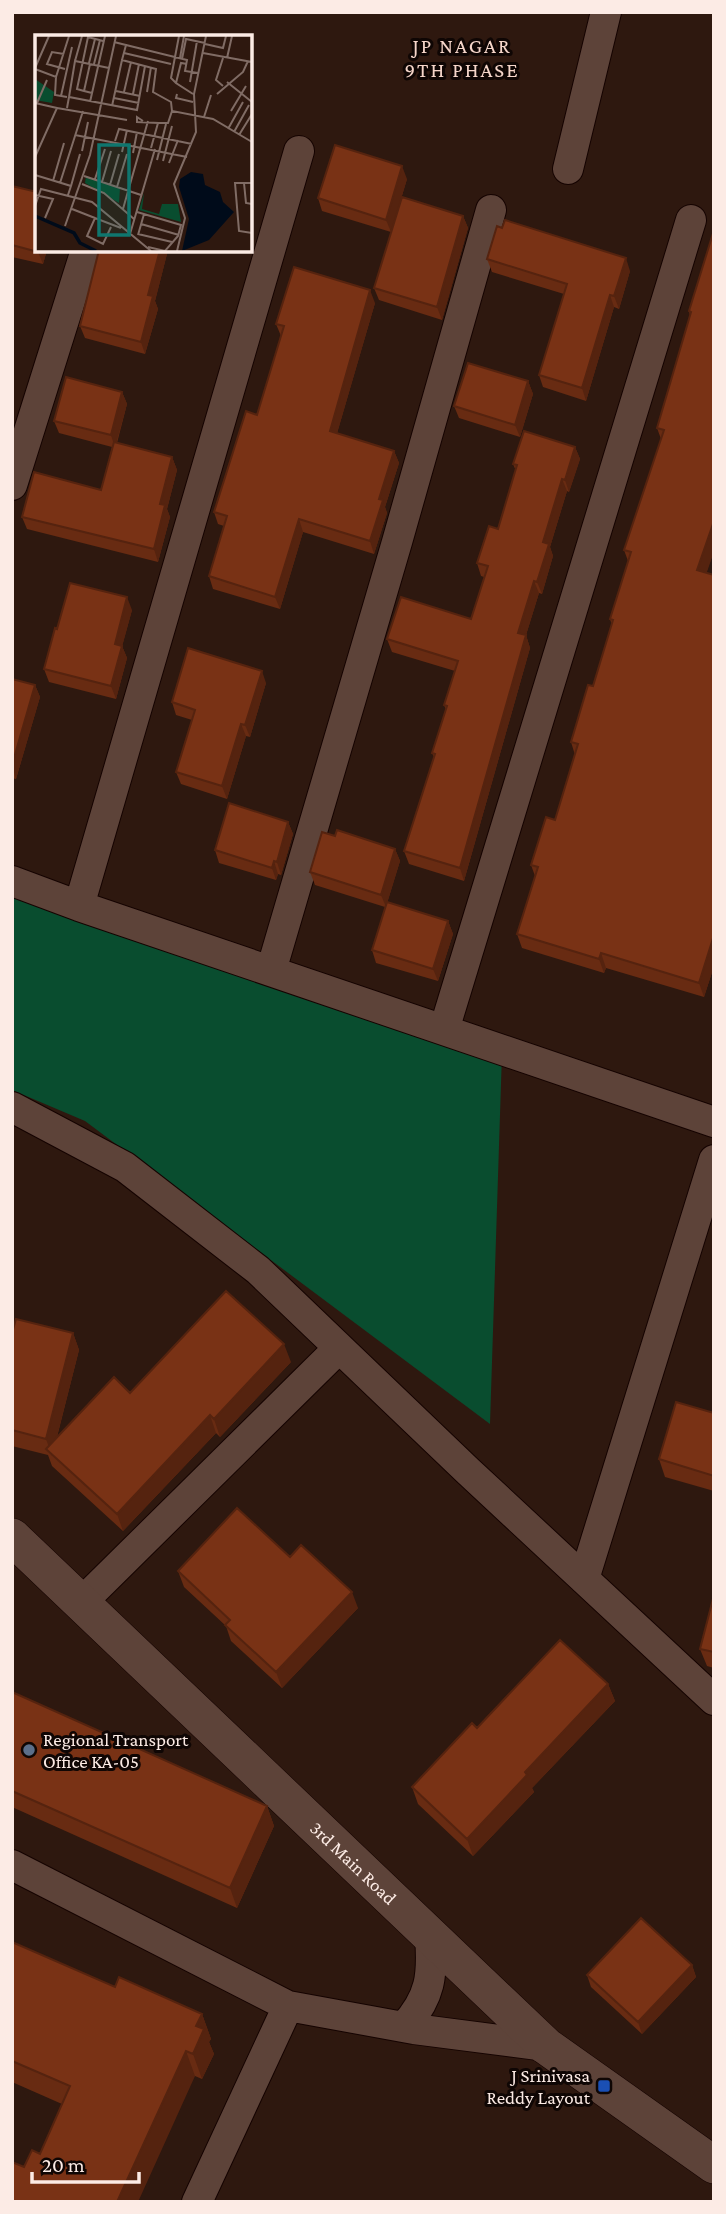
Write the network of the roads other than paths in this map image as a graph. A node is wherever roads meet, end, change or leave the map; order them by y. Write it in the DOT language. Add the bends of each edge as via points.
graph roads {
  1 [pos="606,12"];
  2 [pos="299,151"];
  3 [pos="568,169"];
  4 [pos="491,210"];
  5 [pos="691,220"];
  6 [pos="85,252"];
  7 [pos="12,485"];
  8 [pos="12,881"];
  9 [pos="79,906"];
  10 [pos="271,971"];
  11 [pos="444,1030"];
  12 [pos="12,1107"];
  13 [pos="714,1122"];
  14 [pos="714,1160"];
  15 [pos="339,1348"];
  16 [pos="12,1537"];
  17 [pos="584,1579"];
  18 [pos="81,1603"];
  19 [pos="714,1700"];
  20 [pos="12,1865"];
  21 [pos="430,1936"];
  22 [pos="288,2006"];
  23 [pos="404,2027"];
  24 [pos="546,2046"];
  25 [pos="714,2165"];
  26 [pos="197,2202"];
  1 -- 3 [label="street"];
  2 -- 9 [label="street"];
  4 -- 10 [label="street"];
  5 -- 11 [label="street"];
  6 -- 7 [label="street"];
  8 -- 9 [label="street"];
  9 -- 10 [label="street"];
  10 -- 11 [label="street"];
  11 -- 13 [label="street"];
  12 -- 15 [label="street" via="125,1167 258,1270"];
  14 -- 17 [label="street"];
  15 -- 17 [label="street"];
  15 -- 18 [label="street"];
  16 -- 18 [label="street, 3rd Main Road"];
  17 -- 19 [label="street"];
  18 -- 21 [label="street, 3rd Main Road"];
  20 -- 22 [label="street"];
  21 -- 23 [label="street" via="432,1960 426,1997"];
  21 -- 24 [label="street, 3rd Main Road"];
  22 -- 23 [label="street"];
  22 -- 26 [label="street"];
  23 -- 24 [label="street"];
  24 -- 25 [label="street, 3rd Main Road"];
}
